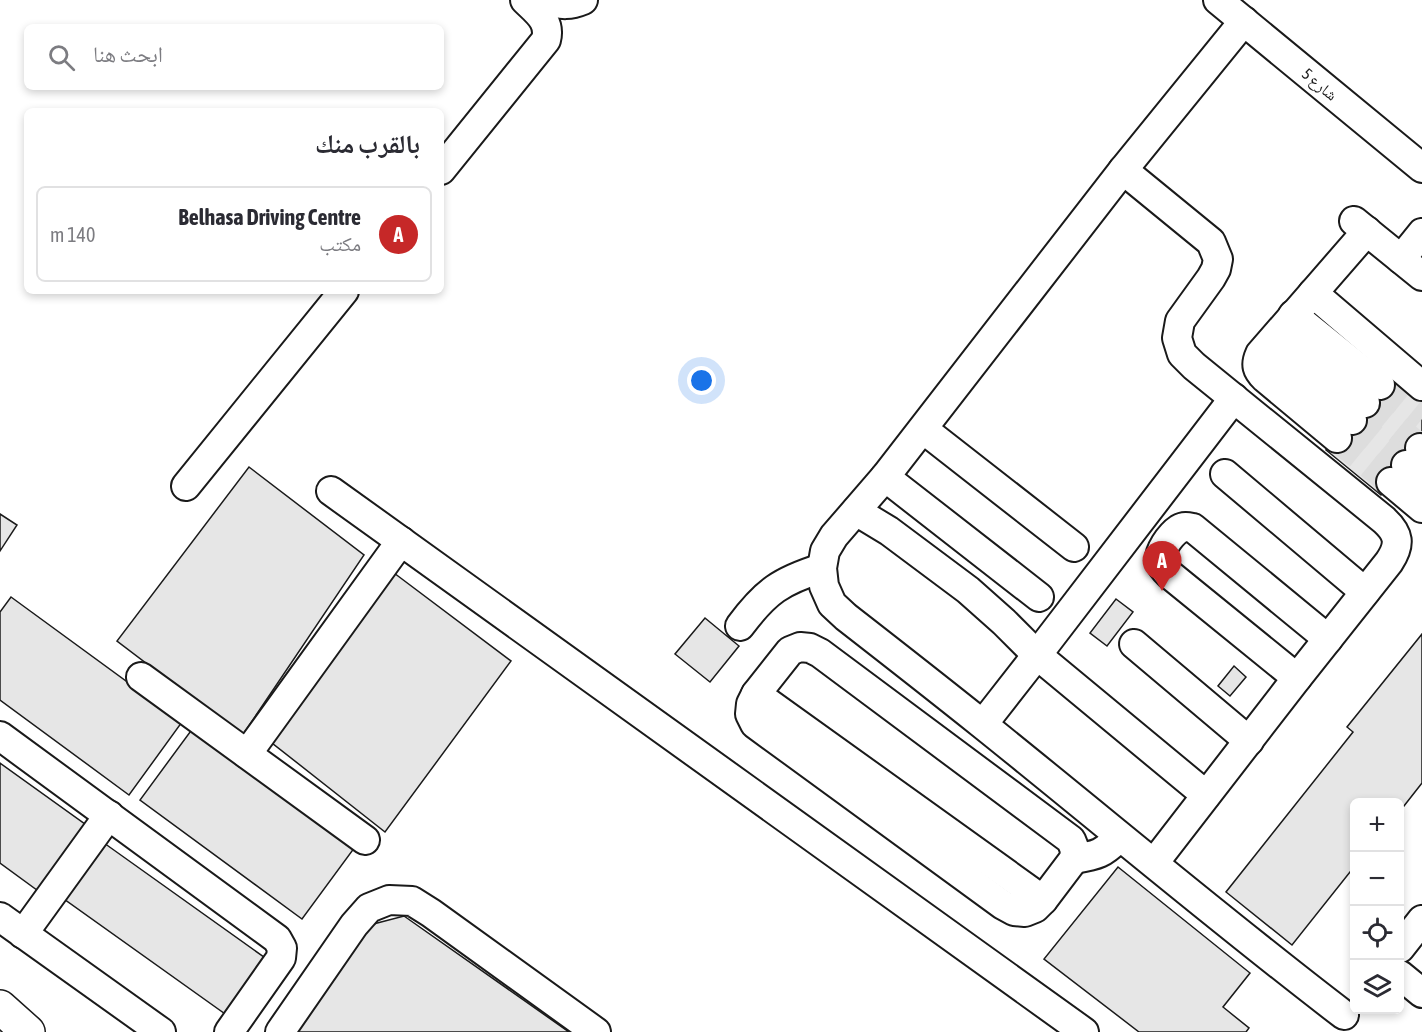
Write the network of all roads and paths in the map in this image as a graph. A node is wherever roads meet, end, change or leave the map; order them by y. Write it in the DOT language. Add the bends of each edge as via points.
graph roads {
  1 [pos="525,0"];
  2 [pos="548,0"];
  3 [pos="583,0"];
  4 [pos="1218,0"];
  5 [pos="1244,21"];
  6 [pos="444,166"];
  7 [pos="1422,168"];
  8 [pos="1123,170"];
  9 [pos="1422,233"];
  10 [pos="1401,259"];
  11 [pos="1422,276"];
  12 [pos="1312,293"];
  13 [pos="342,294"];
  14 [pos="1279,332"];
  15 [pos="1422,386"];
  16 [pos="1234,398"];
  17 [pos="923,429"];
  18 [pos="1412,465"];
  19 [pos="1225,474"];
  20 [pos="885,477"];
  21 [pos="186,486"];
  22 [pos="331,491"];
  23 [pos="1422,508"];
  24 [pos="851,517"];
  25 [pos="401,541"];
  26 [pos="1074,547"];
  27 [pos="822,568"];
  28 [pos="1365,592"];
  29 [pos="1039,597"];
  30 [pos="740,626"];
  31 [pos="1328,639"];
  32 [pos="1134,644"];
  33 [pos="1031,663"];
  34 [pos="141,677"];
  35 [pos="1297,678"];
  36 [pos="983,724"];
  37 [pos="0,736"];
  38 [pos="1249,741"];
  39 [pos="247,754"];
  40 [pos="1206,795"];
  41 [pos="109,815"];
  42 [pos="1120,837"];
  43 [pos="365,840"];
  44 [pos="1074,860"];
  45 [pos="1154,863"];
  46 [pos="0,917"];
  47 [pos="1422,920"];
  48 [pos="23,934"];
  49 [pos="1404,943"];
  50 [pos="1404,978"];
  51 [pos="1422,993"];
  52 [pos="0,1007"];
  53 [pos="1343,1017"];
  54 [pos="28,1032"];
  55 [pos="160,1032"];
  56 [pos="228,1032"];
  57 [pos="280,1032"];
  58 [pos="596,1032"];
  59 [pos="1084,1032"];
  1 -- 6 [label="street" via="546,23 546,40"];
  2 -- 3 [label="street" via="564,5"];
  4 -- 5 [label="street, شارع 5"];
  5 -- 7 [label="street, شارع 5"];
  5 -- 8 [label="street"];
  8 -- 16 [label="street" via="1211,242 1215,250 1216,269 1180,321 1177,338 1182,354"];
  8 -- 17 [label="street"];
  9 -- 10 [label="street"];
  10 -- 11 [label="street"];
  10 -- 12 [label="street" via="1361,226"];
  12 -- 14 [label="street"];
  12 -- 15 [label="street"];
  13 -- 21 [label="street"];
  14 -- 14 [label="street" via="1358,411"];
  16 -- 28 [label="street" via="1393,528 1396,552"];
  16 -- 33 [label="street"];
  17 -- 20 [label="street"];
  17 -- 26 [label="street"];
  18 -- 23 [label="street"];
  19 -- 28 [label="street"];
  20 -- 24 [label="street"];
  20 -- 29 [label="street"];
  22 -- 25 [label="street"];
  24 -- 27 [label="street" via="825,551"];
  24 -- 33 [label="street" via="878,544 991,636"];
  25 -- 39 [label="street"];
  25 -- 59 [label="street"];
  27 -- 30 [label="street" via="775,588"];
  27 -- 36 [label="street" via="832,604"];
  28 -- 31 [label="street"];
  31 -- 35 [label="street"];
  31 -- 35 [label="street" via="1193,528 1179,529 1166,544 1160,560 1169,574"];
  32 -- 38 [label="street"];
  33 -- 36 [label="street"];
  33 -- 40 [label="street"];
  34 -- 39 [label="street"];
  35 -- 38 [label="street"];
  36 -- 42 [label="street"];
  37 -- 41 [label="street"];
  38 -- 40 [label="street"];
  39 -- 43 [label="street"];
  40 -- 45 [label="street"];
  41 -- 48 [label="street"];
  41 -- 56 [label="street" via="277,939 282,948 281,958"];
  42 -- 44 [label="street" via="1100,854"];
  42 -- 45 [label="street"];
  44 -- 44 [label="street" via="1071,840 810,648 790,651 756,694 1043,900"];
  45 -- 53 [label="street"];
  46 -- 48 [label="street"];
  47 -- 49 [label="street"];
  48 -- 55 [label="street"];
  50 -- 51 [label="street"];
  52 -- 54 [label="highway"];
  57 -- 58 [label="street" via="354,925 369,908 389,900 412,901 431,913"];
}
